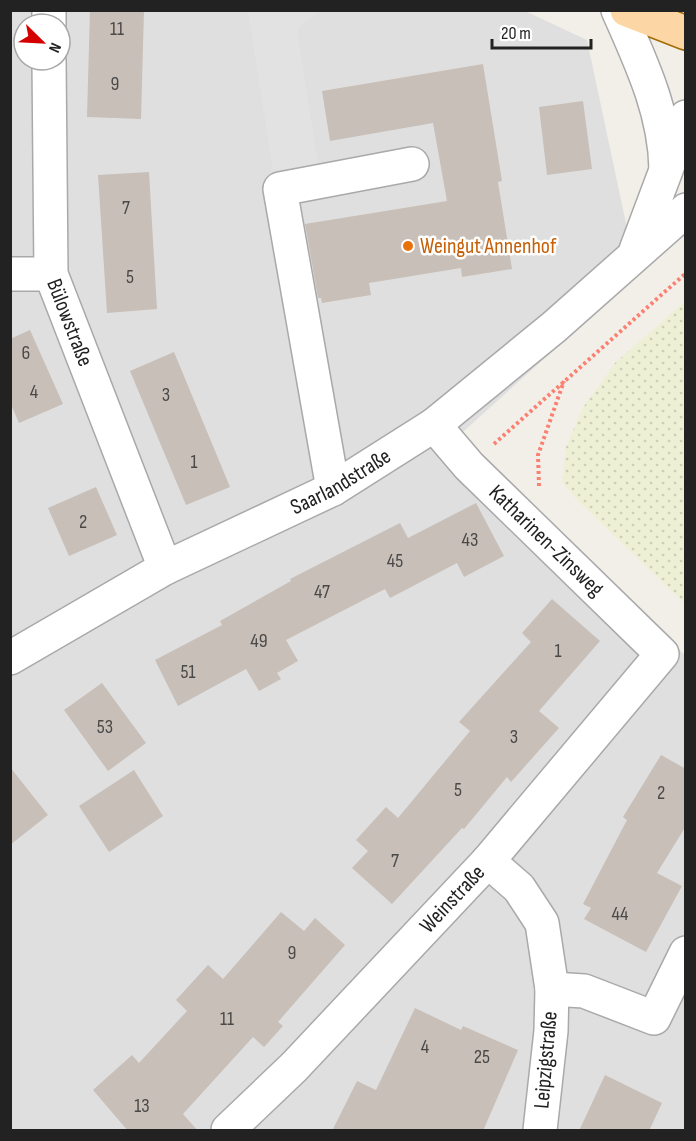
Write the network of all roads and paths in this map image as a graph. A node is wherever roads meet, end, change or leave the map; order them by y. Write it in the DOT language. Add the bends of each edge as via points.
graph roads {
  1 [pos="618,10"];
  2 [pos="627,10"];
  3 [pos="686,33"];
  4 [pos="49,72"];
  5 [pos="686,117"];
  6 [pos="412,165"];
  7 [pos="666,169"];
  8 [pos="686,210"];
  9 [pos="635,253"];
  10 [pos="686,273"];
  11 [pos="10,274"];
  12 [pos="51,274"];
  13 [pos="564,381"];
  14 [pos="434,426"];
  15 [pos="469,466"];
  16 [pos="333,489"];
  17 [pos="540,489"];
  18 [pos="165,568"];
  19 [pos="662,654"];
  20 [pos="10,658"];
  21 [pos="488,861"];
  22 [pos="686,953"];
  23 [pos="552,988"];
  24 [pos="228,1131"];
  25 [pos="540,1131"];
  1 -- 7 [label="street, Saarlandstraße" via="652,86"];
  2 -- 3 [label="main road"];
  4 -- 12 [label="street, Bülowstraße"];
  5 -- 7 [label="street, Saarlandstraße"];
  6 -- 16 [label="street" via="280,189"];
  7 -- 9 [label="street, Saarlandstraße"];
  8 -- 9 [label="street, Saarlandstraße"];
  9 -- 14 [label="street, Saarlandstraße" via="555,327"];
  10 -- 13 [label="path"];
  11 -- 12 [label="street"];
  12 -- 18 [label="street, Bülowstraße"];
  13 -- 15 [label="path"];
  13 -- 17 [label="path" via="538,455"];
  14 -- 15 [label="street, Katharinen-Zinsweg"];
  14 -- 16 [label="street, Saarlandstraße"];
  15 -- 19 [label="street, Katharinen-Zinsweg"];
  16 -- 18 [label="street, Saarlandstraße"];
  18 -- 20 [label="street, Saarlandstraße"];
  19 -- 21 [label="street, Weinstraße"];
  21 -- 23 [label="street, Leipzigstraße" via="519,888 542,923"];
  21 -- 24 [label="street, Weinstraße" via="294,1067"];
  22 -- 23 [label="street, Leipzigstraße" via="654,1018 584,990"];
  23 -- 25 [label="street, Leipzigstraße"];
}
